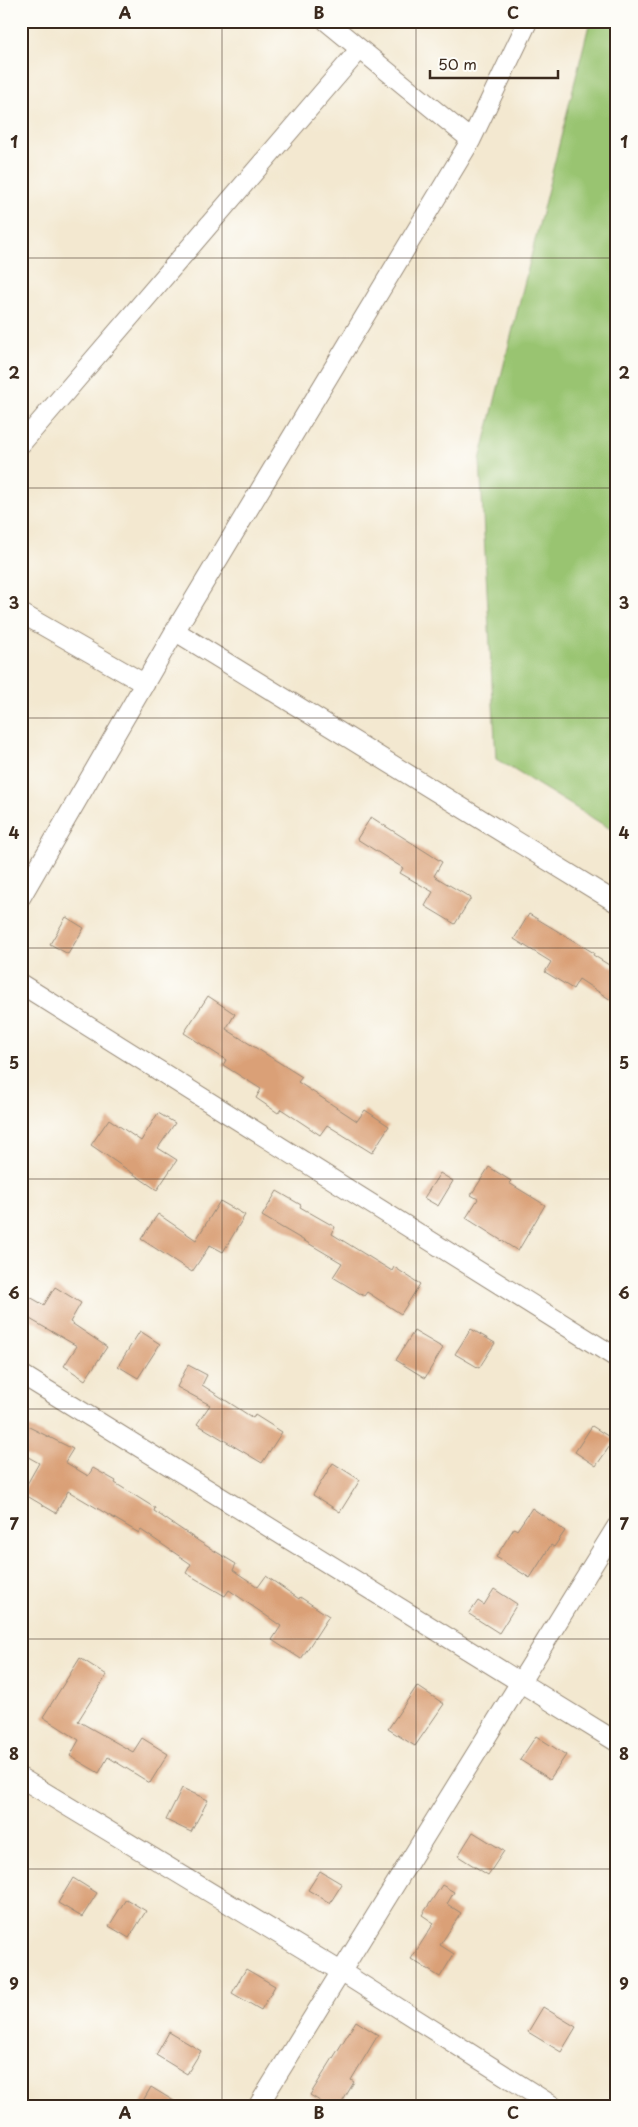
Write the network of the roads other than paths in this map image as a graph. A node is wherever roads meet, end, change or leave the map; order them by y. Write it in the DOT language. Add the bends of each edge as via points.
graph roads {
  1 [pos="326,21"];
  2 [pos="528,21"];
  3 [pos="360,50"];
  4 [pos="471,140"];
  5 [pos="21,444"];
  6 [pos="21,612"];
  7 [pos="175,631"];
  8 [pos="145,684"];
  9 [pos="21,897"];
  10 [pos="617,902"];
  11 [pos="21,984"];
  12 [pos="617,1358"];
  13 [pos="21,1374"];
  14 [pos="617,1526"];
  15 [pos="520,1683"];
  16 [pos="617,1742"];
  17 [pos="21,1778"];
  18 [pos="340,1971"];
  19 [pos="258,2106"];
  20 [pos="553,2106"];
  1 -- 3 [label="street"];
  2 -- 4 [label="street"];
  3 -- 4 [label="street"];
  3 -- 5 [label="street"];
  4 -- 7 [label="street"];
  6 -- 8 [label="street"];
  7 -- 8 [label="street"];
  7 -- 10 [label="street"];
  8 -- 9 [label="street"];
  11 -- 12 [label="street"];
  13 -- 15 [label="street"];
  14 -- 15 [label="street"];
  15 -- 16 [label="street"];
  15 -- 18 [label="street"];
  17 -- 18 [label="street"];
  18 -- 19 [label="street"];
  18 -- 20 [label="street"];
}
